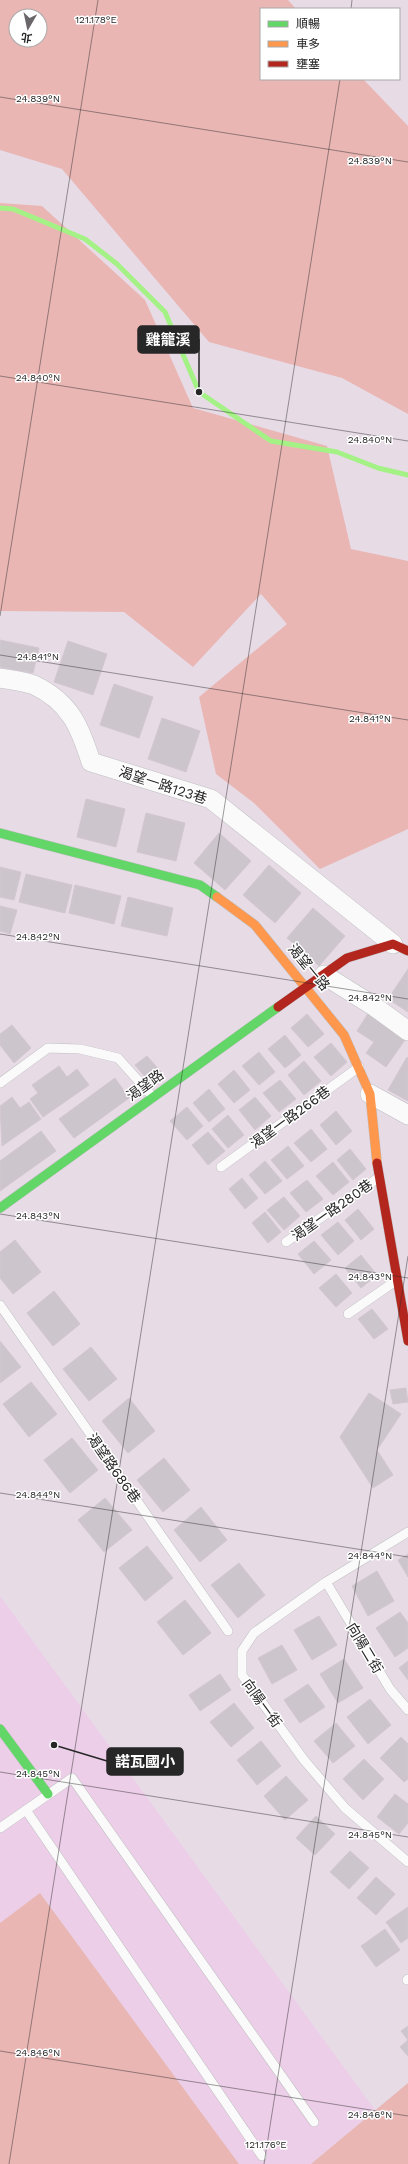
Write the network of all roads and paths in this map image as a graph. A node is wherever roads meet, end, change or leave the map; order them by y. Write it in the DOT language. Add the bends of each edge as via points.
graph roads {
  1 [pos="0,678"];
  2 [pos="0,833"];
  3 [pos="401,947"];
  4 [pos="324,975"];
  5 [pos="307,986"];
  6 [pos="408,1032"];
  7 [pos="359,1067"];
  8 [pos="0,1083"];
  9 [pos="370,1094"];
  10 [pos="153,1096"];
  11 [pos="408,1115"];
  12 [pos="221,1167"];
  13 [pos="378,1178"];
  14 [pos="0,1208"];
  15 [pos="286,1242"];
  16 [pos="397,1280"];
  17 [pos="0,1305"];
  18 [pos="348,1314"];
  19 [pos="408,1341"];
  20 [pos="408,1532"];
  21 [pos="326,1582"];
  22 [pos="228,1631"];
  23 [pos="408,1710"];
  24 [pos="0,1729"];
  25 [pos="48,1794"];
  26 [pos="26,1810"];
  27 [pos="0,1828"];
  28 [pos="408,1862"];
  29 [pos="314,2122"];
  30 [pos="262,2156"];
  1 -- 3 [label="street, 渴望一路123巷" via="33,684 60,700 81,730 91,762 211,799"];
  2 -- 5 [label="street, 渴望一路" via="200,885 255,925"];
  3 -- 4 [label="street, 渴望路" via="347,958"];
  4 -- 5 [label="street, 渴望路"];
  4 -- 6 [label="street" via="375,1007"];
  5 -- 7 [label="street, 渴望一路" via="344,1035"];
  5 -- 10 [label="street, 渴望路"];
  7 -- 9 [label="street, 渴望一路"];
  7 -- 12 [label="lane, 渴望一路266巷"];
  8 -- 10 [label="lane" via="48,1048 80,1049 118,1058"];
  9 -- 11 [label="street"];
  9 -- 13 [label="street, 渴望一路"];
  10 -- 14 [label="street, 渴望路"];
  13 -- 15 [label="lane, 渴望一路280巷"];
  13 -- 16 [label="street, 渴望一路"];
  16 -- 18 [label="lane"];
  16 -- 19 [label="street, 渴望一路"];
  17 -- 22 [label="lane, 渴望路686巷"];
  20 -- 21 [label="lane, 向陽一街"];
  21 -- 23 [label="lane, 向陽二街" via="390,1689"];
  21 -- 28 [label="lane, 向陽一街" via="254,1634 242,1650 242,1675 304,1760 345,1808"];
  24 -- 25 [label="street"];
  25 -- 26 [label="lane"];
  25 -- 29 [label="lane" via="72,1778"];
  26 -- 27 [label="lane"];
  26 -- 30 [label="lane"];
}
